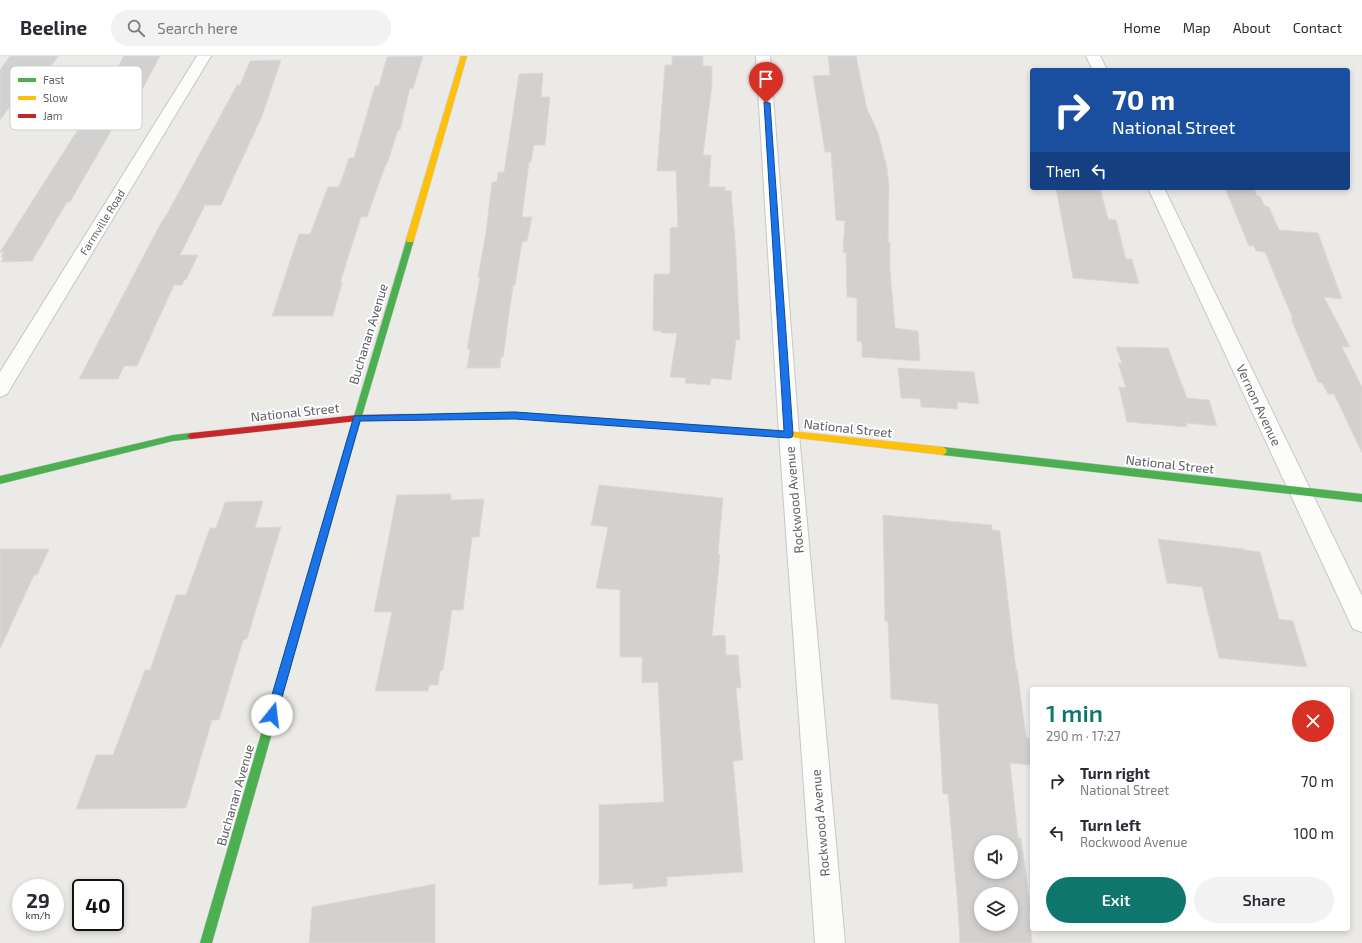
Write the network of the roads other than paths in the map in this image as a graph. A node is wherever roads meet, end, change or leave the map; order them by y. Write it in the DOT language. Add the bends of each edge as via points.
graph roads {
  1 [pos="204,56"];
  2 [pos="464,56"];
  3 [pos="763,56"];
  4 [pos="1093,56"];
  5 [pos="1099,68"];
  6 [pos="1157,190"];
  7 [pos="0,389"];
  8 [pos="357,418"];
  9 [pos="789,434"];
  10 [pos="0,480"];
  11 [pos="1299,491"];
  12 [pos="1362,498"];
  13 [pos="1362,621"];
  14 [pos="206,943"];
  15 [pos="830,943"];
  1 -- 7 [label="street, Farmville Road"];
  2 -- 8 [label="main road, Buchanan Avenue"];
  3 -- 9 [label="street, Rockwood Avenue"];
  4 -- 5 [label="street"];
  6 -- 11 [label="street, Vernon Avenue"];
  8 -- 9 [label="main road, National Street" via="515,416"];
  8 -- 10 [label="main road, National Street" via="172,438"];
  8 -- 14 [label="main road, Buchanan Avenue"];
  9 -- 11 [label="main road, National Street"];
  9 -- 15 [label="street, Rockwood Avenue"];
  11 -- 12 [label="main road, National Street"];
  11 -- 13 [label="street, Vernon Avenue"];
}
